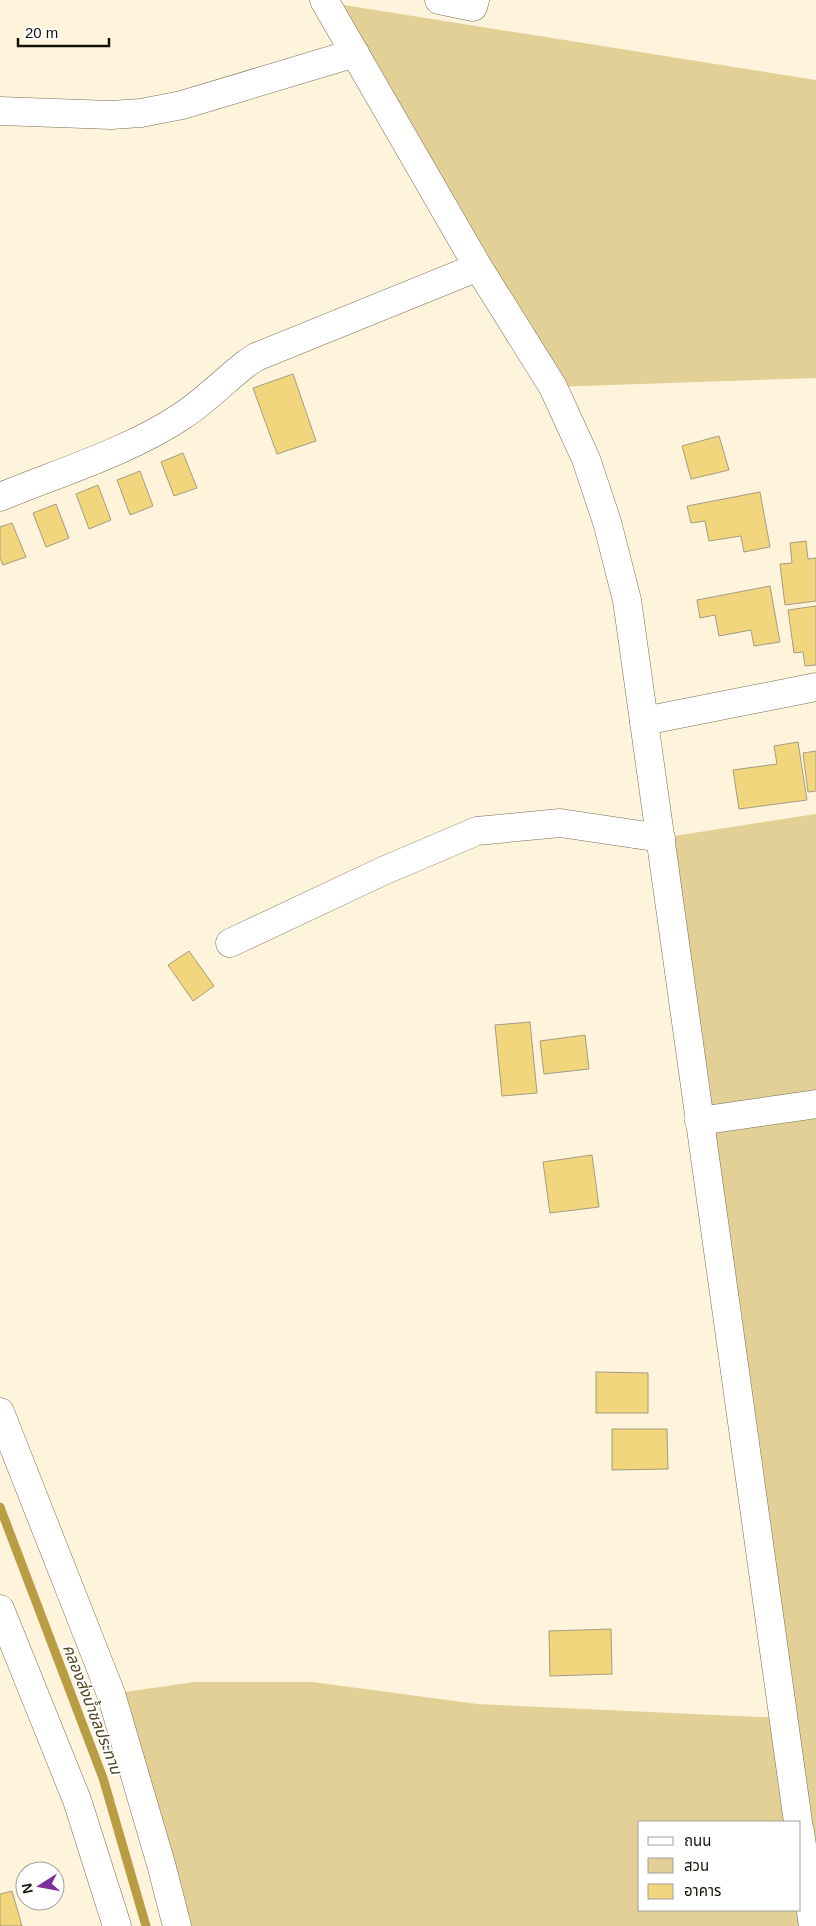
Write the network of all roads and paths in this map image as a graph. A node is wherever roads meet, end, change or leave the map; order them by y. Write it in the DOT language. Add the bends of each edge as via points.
graph roads {
  1 [pos="439,0"];
  2 [pos="475,0"];
  3 [pos="327,1"];
  4 [pos="355,53"];
  5 [pos="0,111"];
  6 [pos="478,267"];
  7 [pos="0,496"];
  8 [pos="816,687"];
  9 [pos="644,721"];
  10 [pos="660,838"];
  11 [pos="230,943"];
  12 [pos="816,1104"];
  13 [pos="699,1121"];
  14 [pos="0,1412"];
  15 [pos="0,1609"];
  16 [pos="798,1821"];
  17 [pos="801,1836"];
  18 [pos="812,1894"];
  19 [pos="117,1926"];
  20 [pos="177,1926"];
  21 [pos="813,1926"];
  1 -- 2 [label="street" via="473,7"];
  3 -- 4 [label="street"];
  4 -- 5 [label="street" via="182,105 141,113 111,116"];
  4 -- 6 [label="street"];
  6 -- 7 [label="street" via="256,358 183,416 153,433"];
  6 -- 9 [label="street" via="553,387 586,459 607,522 627,600"];
  8 -- 9 [label="street"];
  9 -- 10 [label="street"];
  10 -- 11 [label="street" via="560,823 477,831"];
  10 -- 13 [label="street"];
  12 -- 13 [label="street"];
  13 -- 16 [label="street"];
  14 -- 20 [label="street" via="111,1694"];
  15 -- 19 [label="street" via="77,1800"];
  17 -- 18 [label="street"];
  18 -- 21 [label="street"];
}
